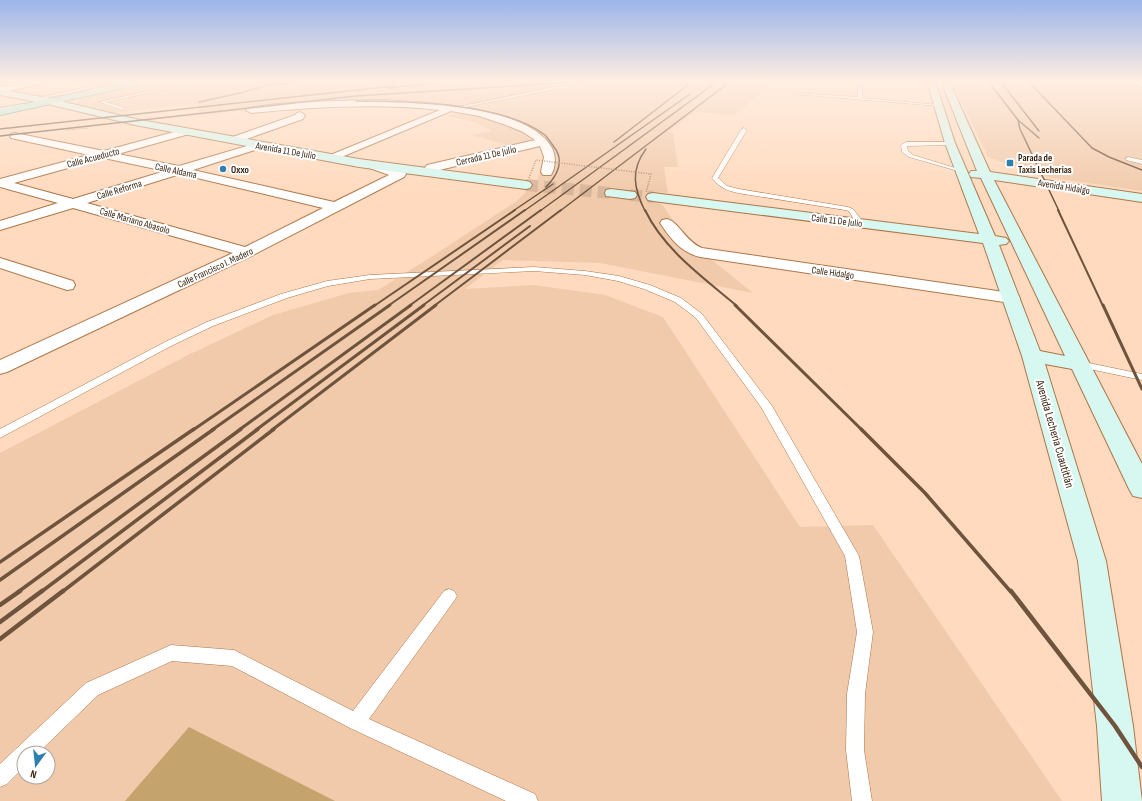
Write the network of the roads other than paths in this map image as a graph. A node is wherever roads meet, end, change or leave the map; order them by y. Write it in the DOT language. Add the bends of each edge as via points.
graph roads {
  1 [pos="118,118"];
  2 [pos="296,118"];
  3 [pos="427,118"];
  4 [pos="496,118"];
  5 [pos="942,118"];
  6 [pos="957,118"];
  7 [pos="744,130"];
  8 [pos="185,132"];
  9 [pos="15,136"];
  10 [pos="233,140"];
  11 [pos="542,142"];
  12 [pos="950,143"];
  13 [pos="260,145"];
  14 [pos="103,155"];
  15 [pos="332,158"];
  16 [pos="1128,159"];
  17 [pos="1142,162"];
  18 [pos="371,166"];
  19 [pos="430,168"];
  20 [pos="179,170"];
  21 [pos="547,172"];
  22 [pos="974,173"];
  23 [pos="528,181"];
  24 [pos="0,183"];
  25 [pos="611,193"];
  26 [pos="630,195"];
  27 [pos="650,195"];
  28 [pos="1142,198"];
  29 [pos="73,203"];
  30 [pos="338,207"];
  31 [pos="860,222"];
  32 [pos="667,223"];
  33 [pos="0,226"];
  34 [pos="989,240"];
  35 [pos="1020,244"];
  36 [pos="247,252"];
  37 [pos="0,263"];
  38 [pos="67,285"];
  39 [pos="1011,298"];
  40 [pos="1032,356"];
  41 [pos="1079,364"];
  42 [pos="0,368"];
  43 [pos="1142,377"];
  44 [pos="0,434"];
  45 [pos="1142,489"];
  46 [pos="449,596"];
  47 [pos="356,722"];
  48 [pos="32,745"];
  49 [pos="16,761"];
  50 [pos="0,776"];
  51 [pos="528,801"];
  52 [pos="862,801"];
  53 [pos="1122,801"];
  1 -- 8 [label="main road, Avenida 11 De Julio"];
  2 -- 10 [label="street"];
  3 -- 15 [label="street"];
  4 -- 11 [label="street" via="521,127"];
  5 -- 12 [label="main road, Avenida Lecheria Cuautitlán"];
  6 -- 22 [label="main road, Avenida Lecheria Cuautitlán"];
  7 -- 31 [label="lane" via="715,178 717,183 748,194 846,208 851,210"];
  8 -- 10 [label="main road, Avenida 11 De Julio"];
  8 -- 14 [label="street, Calle Acueducto"];
  9 -- 14 [label="street, Calle Aldama"];
  10 -- 13 [label="main road, Avenida 11 De Julio"];
  11 -- 19 [label="street, Cerrada 11 De Julio"];
  11 -- 21 [label="street" via="548,149 550,159"];
  12 -- 22 [label="main road, Avenida Lecheria Cuautitlán"];
  12 -- 22 [label="lane" via="904,146 905,152 911,156"];
  13 -- 15 [label="main road, Avenida 11 De Julio"];
  13 -- 20 [label="street, Calle Reforma"];
  14 -- 20 [label="street, Calle Aldama"];
  14 -- 24 [label="street, Calle Acueducto"];
  15 -- 18 [label="main road, Avenida 11 De Julio"];
  16 -- 17 [label="lane"];
  18 -- 23 [label="main road, Avenida 11 De Julio"];
  18 -- 30 [label="street, Calle Francisco I. Madero" via="400,174"];
  20 -- 29 [label="street, Calle Reforma"];
  20 -- 30 [label="street, Calle Aldama"];
  22 -- 28 [label="main road, Avenida Hidalgo"];
  22 -- 34 [label="main road, Avenida Lecheria Cuautitlán"];
  22 -- 35 [label="main road, Avenida Lecheria Cuautitlán"];
  24 -- 29 [label="street, Calle Mariano Abasolo"];
  25 -- 26 [label="main road"];
  27 -- 31 [label="main road, Calle 11 De Julio"];
  29 -- 33 [label="street, Calle Reforma"];
  29 -- 36 [label="street, Calle Mariano Abasolo"];
  30 -- 36 [label="street, Calle Francisco I. Madero"];
  31 -- 34 [label="main road, Calle 11 De Julio"];
  32 -- 39 [label="street, Calle Hidalgo" via="685,246 700,252"];
  34 -- 35 [label="main road, Calle 11 De Julio"];
  34 -- 39 [label="main road, Avenida Lecheria Cuautitlán"];
  35 -- 41 [label="main road, Avenida Lecheria Cuautitlán"];
  36 -- 42 [label="street, Calle Francisco I. Madero"];
  37 -- 38 [label="street"];
  39 -- 40 [label="main road, Avenida Lecheria Cuautitlán"];
  40 -- 41 [label="main road"];
  40 -- 53 [label="main road, Avenida Lecheria Cuautitlán" via="1092,561 1115,726"];
  41 -- 43 [label="lane"];
  41 -- 45 [label="main road, Avenida Lecheria Cuautitlán"];
  44 -- 52 [label="lane" via="210,324 284,296 327,284 370,277 534,269 619,279 678,300 699,316 766,406 852,556 865,632 856,694 855,750"];
  46 -- 47 [label="lane"];
  47 -- 48 [label="lane" via="234,658 171,653 92,689"];
  47 -- 51 [label="lane"];
  49 -- 50 [label="lane"];
}
